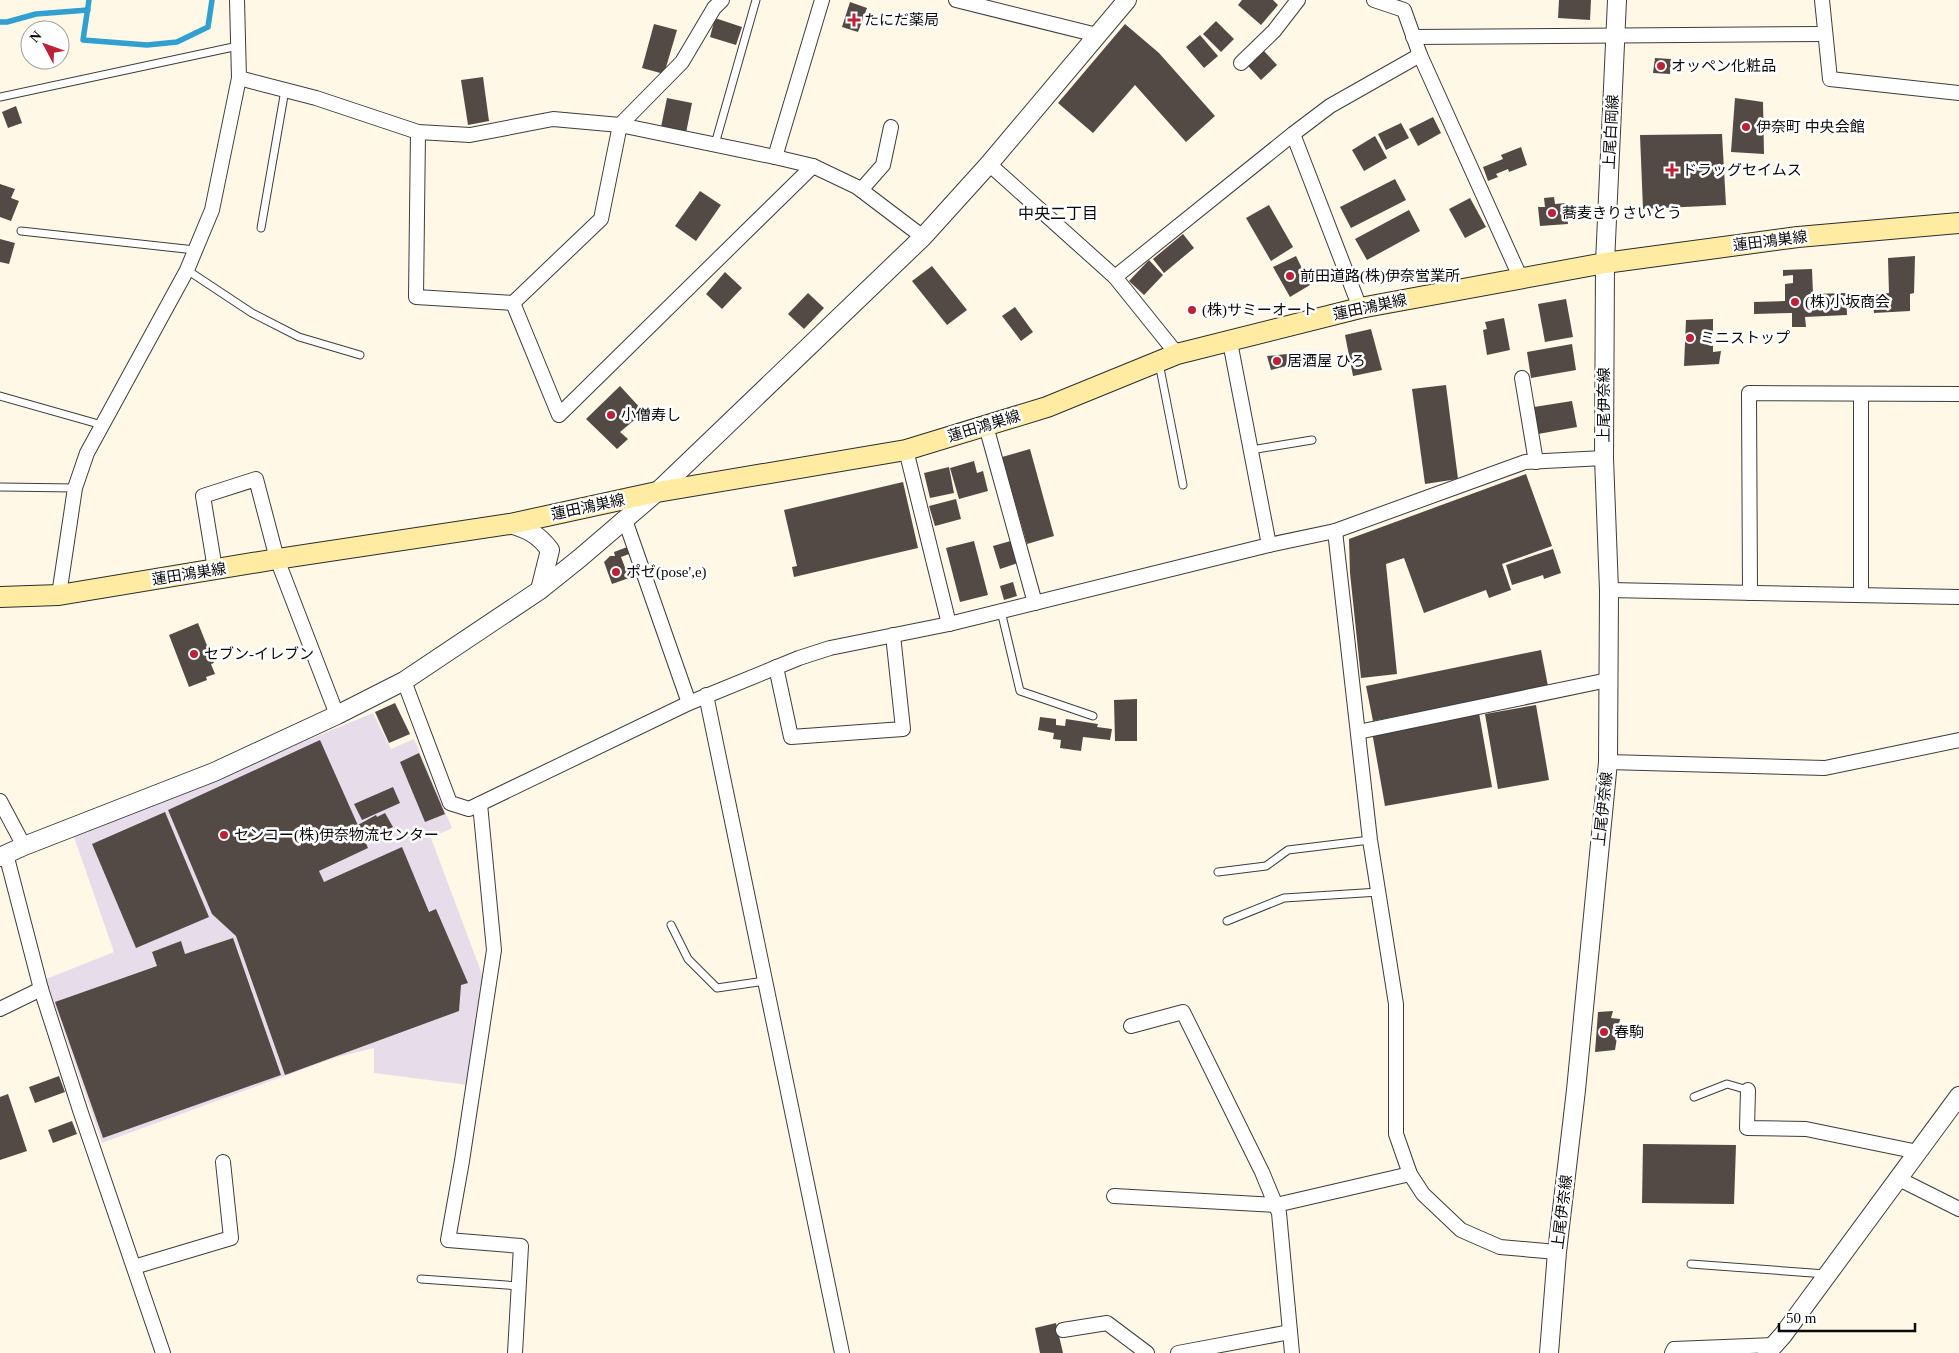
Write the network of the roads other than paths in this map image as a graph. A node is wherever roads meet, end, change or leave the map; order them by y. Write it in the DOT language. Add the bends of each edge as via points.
graph roads {
  1 [pos="237,0"];
  2 [pos="722,0"];
  3 [pos="756,0"];
  4 [pos="822,0"];
  5 [pos="1127,0"];
  6 [pos="1298,0"];
  7 [pos="1374,0"];
  8 [pos="1617,0"];
  9 [pos="1822,0"];
  10 [pos="964,1"];
  11 [pos="1824,34"];
  12 [pos="1097,35"];
  13 [pos="1616,36"];
  14 [pos="1413,37"];
  15 [pos="238,46"];
  16 [pos="1420,55"];
  17 [pos="1242,63"];
  18 [pos="239,78"];
  19 [pos="285,90"];
  20 [pos="1959,93"];
  21 [pos="0,97"];
  22 [pos="620,125"];
  23 [pos="891,128"];
  24 [pos="418,132"];
  25 [pos="1293,134"];
  26 [pos="715,144"];
  27 [pos="775,157"];
  28 [pos="989,164"];
  29 [pos="813,166"];
  30 [pos="861,190"];
  31 [pos="1959,224"];
  32 [pos="260,228"];
  33 [pos="21,231"];
  34 [pos="924,237"];
  35 [pos="195,250"];
  36 [pos="1605,263"];
  37 [pos="186,270"];
  38 [pos="1115,277"];
  39 [pos="1521,279"];
  40 [pos="513,303"];
  41 [pos="1360,308"];
  42 [pos="1230,342"];
  43 [pos="360,355"];
  44 [pos="1168,358"];
  45 [pos="1522,378"];
  46 [pos="1861,394"];
  47 [pos="1959,394"];
  48 [pos="0,396"];
  49 [pos="102,425"];
  50 [pos="986,426"];
  51 [pos="1312,440"];
  52 [pos="906,450"];
  53 [pos="1251,450"];
  54 [pos="1604,458"];
  55 [pos="1536,462"];
  56 [pos="1183,485"];
  57 [pos="0,487"];
  58 [pos="74,488"];
  59 [pos="657,492"];
  60 [pos="624,520"];
  61 [pos="510,524"];
  62 [pos="1335,531"];
  63 [pos="1269,544"];
  64 [pos="277,559"];
  65 [pos="215,570"];
  66 [pos="540,590"];
  67 [pos="1609,590"];
  68 [pos="1750,593"];
  69 [pos="59,595"];
  70 [pos="1861,595"];
  71 [pos="0,597"];
  72 [pos="1959,597"];
  73 [pos="1034,603"];
  74 [pos="1001,611"];
  75 [pos="949,624"];
  76 [pos="893,635"];
  77 [pos="776,667"];
  78 [pos="1608,680"];
  79 [pos="404,681"];
  80 [pos="706,695"];
  81 [pos="689,703"];
  82 [pos="336,715"];
  83 [pos="1093,716"];
  84 [pos="1358,732"];
  85 [pos="1959,740"];
  86 [pos="1608,762"];
  87 [pos="0,801"];
  88 [pos="480,804"];
  89 [pos="1370,840"];
  90 [pos="24,846"];
  91 [pos="3,856"];
  92 [pos="1218,872"];
  93 [pos="1379,892"];
  94 [pos="1227,921"];
  95 [pos="671,925"];
  96 [pos="765,981"];
  97 [pos="41,988"];
  98 [pos="0,1009"];
  99 [pos="1130,1026"];
  100 [pos="1748,1090"];
  101 [pos="1959,1096"];
  102 [pos="1694,1097"];
  103 [pos="1918,1152"];
  104 [pos="223,1162"];
  105 [pos="1410,1174"];
  106 [pos="1899,1178"];
  107 [pos="1114,1196"];
  108 [pos="1276,1204"];
  109 [pos="1959,1209"];
  110 [pos="1557,1252"];
  111 [pos="1691,1264"];
  112 [pos="134,1268"];
  113 [pos="1829,1274"];
  114 [pos="421,1279"];
  115 [pos="519,1286"];
  116 [pos="1063,1330"];
  117 [pos="1290,1332"];
  118 [pos="1771,1349"];
  119 [pos="163,1353"];
  120 [pos="515,1353"];
  121 [pos="842,1353"];
  122 [pos="1147,1353"];
  123 [pos="1178,1353"];
  124 [pos="1292,1353"];
  125 [pos="1549,1353"];
  126 [pos="1672,1353"];
  1 -- 15 [label="street"];
  2 -- 22 [label="street" via="682,62"];
  3 -- 26 [label="lane"];
  4 -- 27 [label="street"];
  5 -- 12 [label="street"];
  6 -- 17 [label="street" via="1274,32"];
  7 -- 14 [label="street" via="1404,10"];
  8 -- 13 [label="street, 上尾白岡線"];
  9 -- 11 [label="street"];
  10 -- 12 [label="street"];
  11 -- 13 [label="street"];
  11 -- 20 [label="street" via="1830,79"];
  12 -- 28 [label="street"];
  13 -- 14 [label="street"];
  13 -- 36 [label="street, 上尾白岡線"];
  14 -- 16 [label="street"];
  15 -- 18 [label="street"];
  15 -- 21 [label="lane"];
  16 -- 25 [label="street" via="1330,106"];
  16 -- 39 [label="street"];
  18 -- 19 [label="street"];
  18 -- 35 [label="street" via="212,210"];
  19 -- 24 [label="street"];
  19 -- 32 [label="lane"];
  22 -- 24 [label="street" via="553,118 470,135"];
  22 -- 26 [label="street"];
  22 -- 40 [label="street" via="601,219"];
  23 -- 30 [label="street" via="883,166"];
  24 -- 40 [label="street" via="416,297"];
  25 -- 38 [label="street"];
  25 -- 41 [label="street"];
  26 -- 27 [label="street"];
  27 -- 29 [label="street"];
  28 -- 34 [label="street"];
  28 -- 38 [label="street"];
  29 -- 30 [label="street"];
  29 -- 40 [label="street" via="559,415"];
  30 -- 34 [label="street"];
  31 -- 36 [label="main road, 蓮田鴻巣線" via="1798,237"];
  33 -- 35 [label="lane"];
  34 -- 59 [label="street"];
  35 -- 37 [label="street"];
  36 -- 39 [label="main road, 蓮田鴻巣線"];
  36 -- 54 [label="street, 上尾伊奈線"];
  37 -- 43 [label="lane" via="252,313 299,337"];
  37 -- 49 [label="street"];
  38 -- 44 [label="street"];
  39 -- 41 [label="main road, 蓮田鴻巣線"];
  41 -- 42 [label="main road, 蓮田鴻巣線"];
  42 -- 44 [label="main road, 蓮田鴻巣線"];
  42 -- 53 [label="street"];
  44 -- 50 [label="main road, 蓮田鴻巣線" via="1047,407"];
  44 -- 56 [label="lane"];
  45 -- 55 [label="street"];
  46 -- 47 [label="street"];
  46 -- 68 [label="street" via="1749,393"];
  46 -- 70 [label="street"];
  48 -- 49 [label="lane"];
  49 -- 58 [label="street"];
  50 -- 52 [label="main road, 蓮田鴻巣線"];
  50 -- 73 [label="street"];
  51 -- 53 [label="lane"];
  52 -- 59 [label="main road, 蓮田鴻巣線"];
  52 -- 75 [label="street"];
  53 -- 63 [label="street"];
  54 -- 55 [label="street"];
  54 -- 67 [label="street, 上尾伊奈線"];
  55 -- 62 [label="street" via="1525,462"];
  57 -- 58 [label="lane"];
  58 -- 69 [label="street"];
  59 -- 60 [label="street"];
  59 -- 61 [label="main road, 蓮田鴻巣線"];
  60 -- 66 [label="street"];
  60 -- 81 [label="street"];
  61 -- 64 [label="main road, 蓮田鴻巣線"];
  61 -- 66 [label="street" via="540,537 550,550"];
  62 -- 63 [label="street"];
  62 -- 84 [label="street"];
  63 -- 73 [label="street"];
  64 -- 65 [label="main road, 蓮田鴻巣線"];
  64 -- 65 [label="street" via="256,479 203,496"];
  64 -- 82 [label="street"];
  65 -- 69 [label="main road, 蓮田鴻巣線"];
  66 -- 79 [label="street"];
  67 -- 68 [label="street"];
  67 -- 78 [label="street, 上尾伊奈線"];
  68 -- 70 [label="street"];
  69 -- 71 [label="main road, 蓮田鴻巣線"];
  70 -- 72 [label="street"];
  73 -- 74 [label="street"];
  74 -- 75 [label="street"];
  74 -- 83 [label="lane" via="1020,691"];
  75 -- 76 [label="street"];
  76 -- 77 [label="street" via="830,648"];
  76 -- 77 [label="street" via="903,729 791,737"];
  77 -- 80 [label="street"];
  78 -- 84 [label="street"];
  78 -- 86 [label="street, 上尾伊奈線"];
  79 -- 82 [label="street"];
  79 -- 88 [label="street" via="450,803 469,809"];
  80 -- 81 [label="street"];
  80 -- 96 [label="street"];
  81 -- 88 [label="street"];
  82 -- 90 [label="street" via="214,772"];
  84 -- 89 [label="street"];
  85 -- 86 [label="street" via="1825,768"];
  86 -- 110 [label="street, 上尾伊奈線"];
  87 -- 90 [label="street"];
  88 -- 115 [label="street" via="494,950 448,1240 521,1246"];
  89 -- 92 [label="lane" via="1288,850 1266,866"];
  89 -- 93 [label="street"];
  90 -- 91 [label="street"];
  91 -- 97 [label="street"];
  93 -- 94 [label="lane" via="1284,898"];
  93 -- 105 [label="street" via="1396,1004 1396,1134"];
  95 -- 96 [label="lane" via="688,960 717,988"];
  96 -- 121 [label="street"];
  97 -- 98 [label="street"];
  97 -- 112 [label="street"];
  99 -- 108 [label="street" via="1183,1012"];
  100 -- 102 [label="lane" via="1727,1084"];
  100 -- 103 [label="street" via="1747,1128 1806,1128"];
  101 -- 103 [label="street"];
  103 -- 106 [label="street"];
  104 -- 112 [label="street" via="231,1238"];
  105 -- 108 [label="street"];
  105 -- 110 [label="street" via="1424,1194 1461,1230 1500,1247"];
  106 -- 109 [label="street"];
  106 -- 113 [label="street"];
  107 -- 108 [label="street"];
  108 -- 117 [label="street"];
  110 -- 125 [label="street, 上尾伊奈線"];
  111 -- 113 [label="lane"];
  112 -- 119 [label="street"];
  113 -- 118 [label="street"];
  114 -- 115 [label="lane"];
  115 -- 120 [label="street"];
  116 -- 122 [label="street" via="1108,1323"];
  117 -- 123 [label="street"];
  117 -- 124 [label="street"];
  118 -- 126 [label="street" via="1674,1350"];
}
